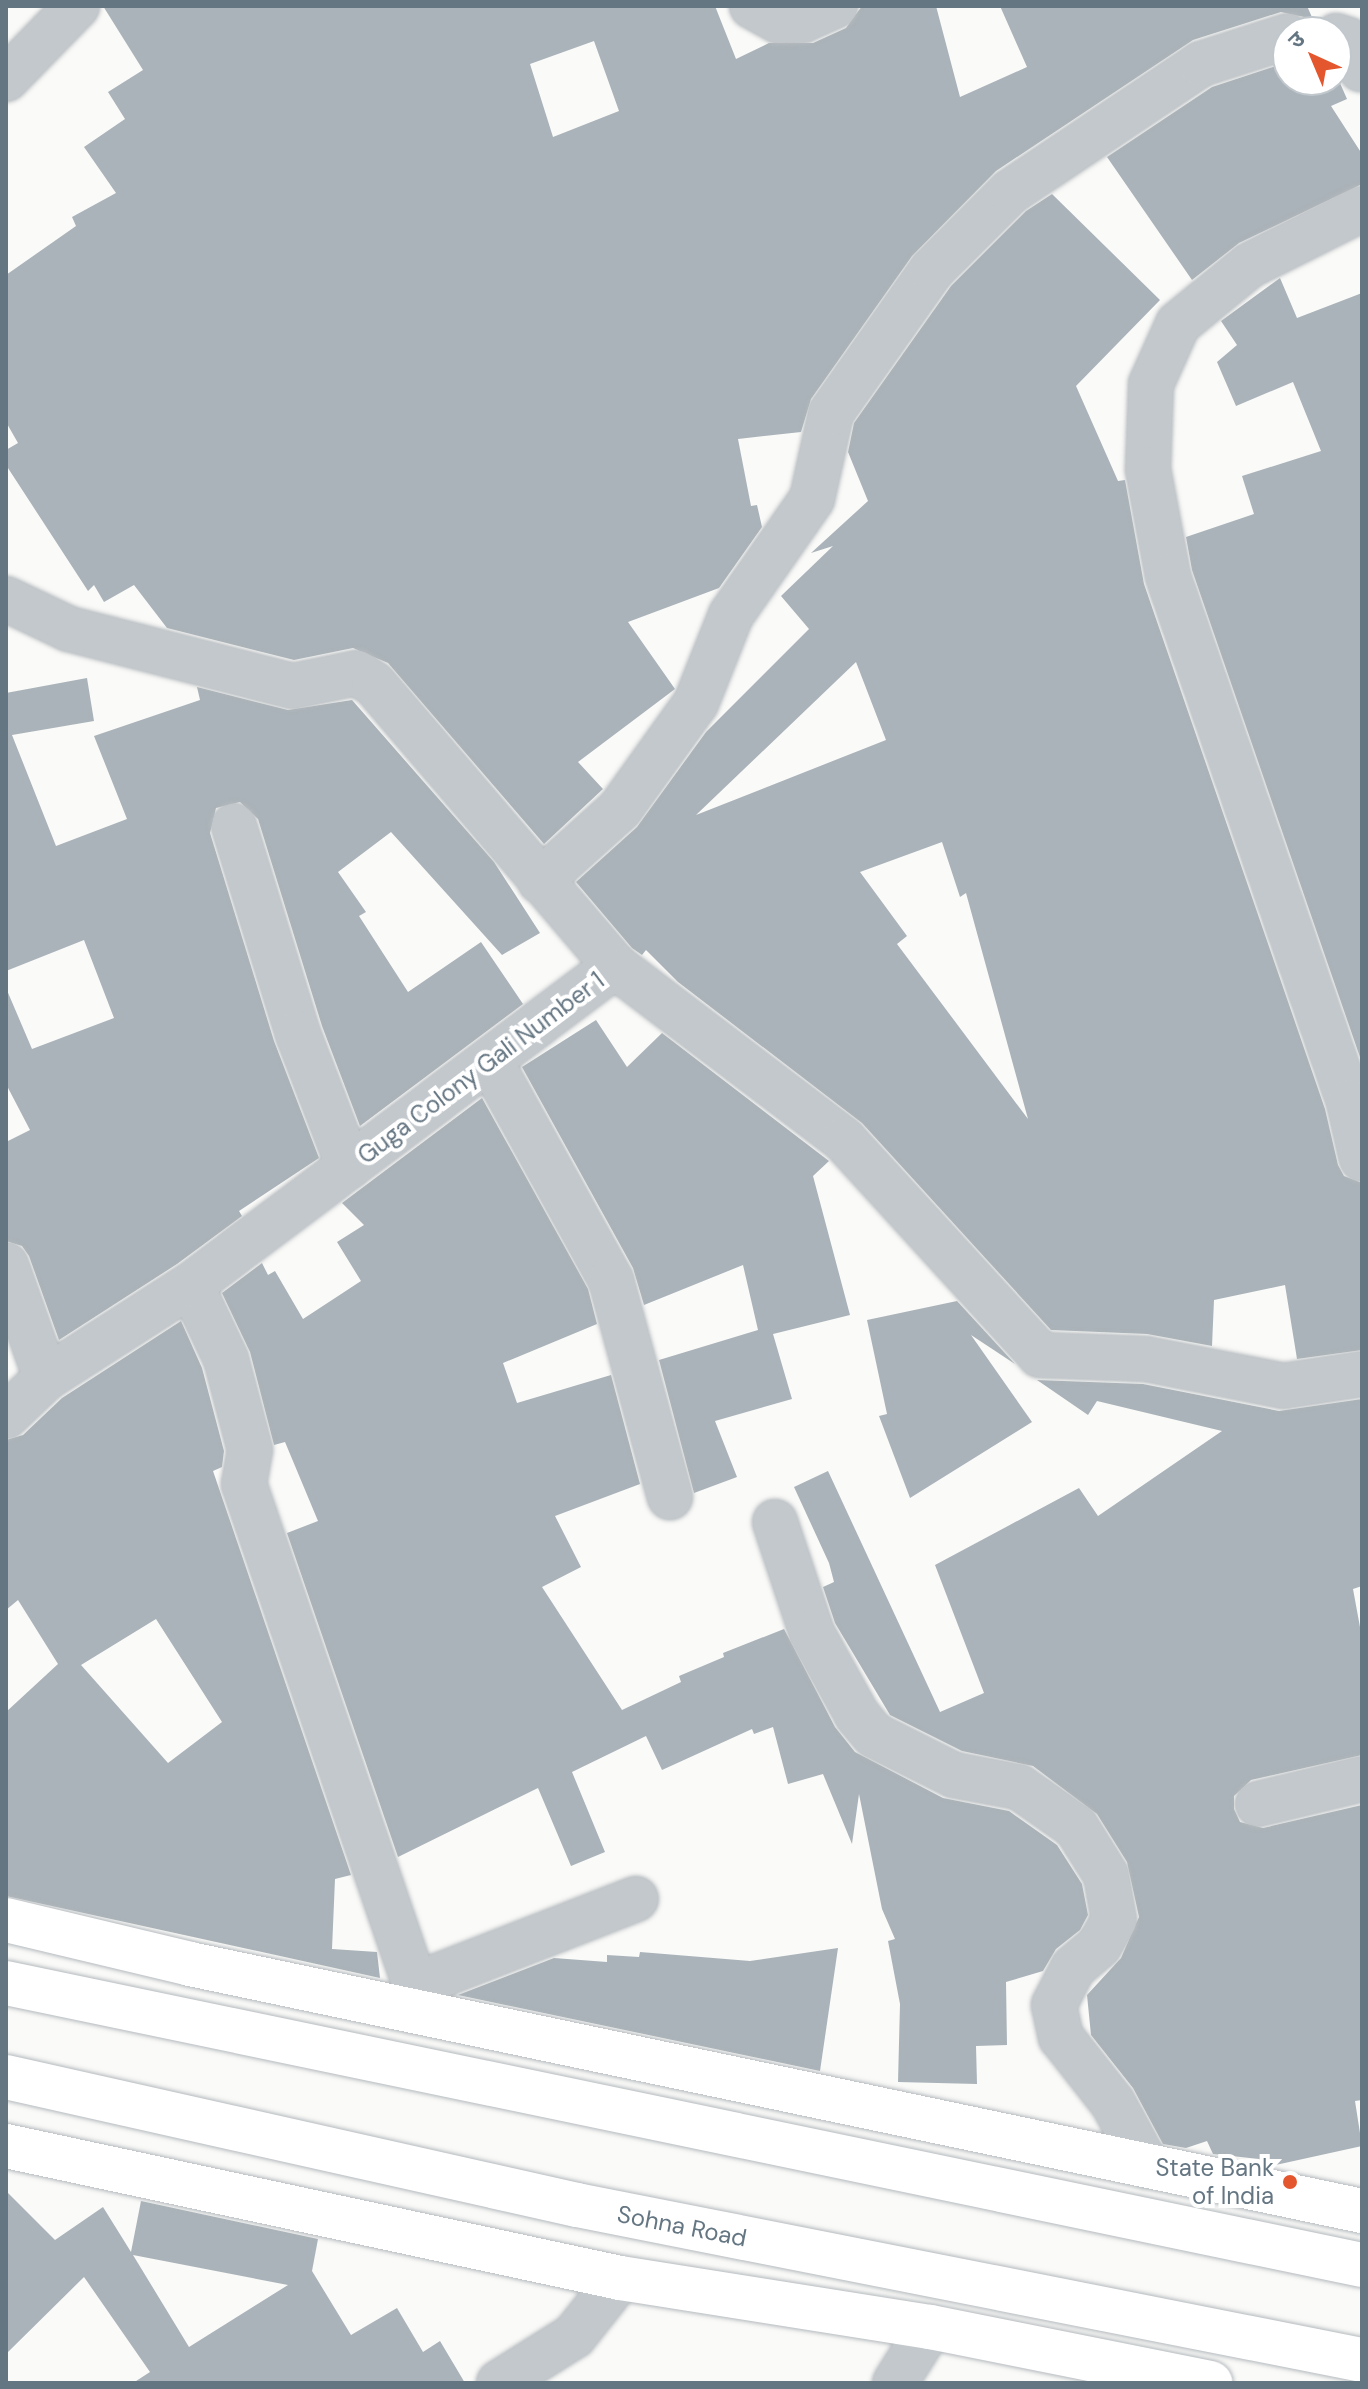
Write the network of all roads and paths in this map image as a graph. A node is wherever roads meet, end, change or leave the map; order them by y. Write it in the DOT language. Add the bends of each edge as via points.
graph roads {
  1 [pos="77,6"];
  2 [pos="752,6"];
  3 [pos="835,6"];
  4 [pos="1272,41"];
  5 [pos="1352,49"];
  6 [pos="1362,71"];
  7 [pos="6,79"];
  8 [pos="1362,209"];
  9 [pos="6,599"];
  10 [pos="234,826"];
  11 [pos="540,881"];
  12 [pos="615,966"];
  13 [pos="490,1061"];
  14 [pos="1362,1159"];
  15 [pos="349,1167"];
  16 [pos="6,1265"];
  17 [pos="191,1285"];
  18 [pos="12,1311"];
  19 [pos="1362,1374"];
  20 [pos="46,1378"];
  21 [pos="6,1416"];
  22 [pos="670,1497"];
  23 [pos="775,1522"];
  24 [pos="1362,1779"];
  25 [pos="1258,1804"];
  26 [pos="636,1899"];
  27 [pos="6,1920"];
  28 [pos="6,1983"];
  29 [pos="414,1998"];
  30 [pos="6,2077"];
  31 [pos="6,2146"];
  32 [pos="1147,2166"];
  33 [pos="1362,2211"];
  34 [pos="1362,2265"];
  35 [pos="620,2278"];
  36 [pos="930,2327"];
  37 [pos="1362,2360"];
  38 [pos="499,2383"];
  39 [pos="895,2383"];
  40 [pos="1210,2383"];
  1 -- 7 [label="street"];
  2 -- 3 [label="street" via="779,21 803,20"];
  4 -- 11 [label="street" via="1201,64 1010,192 932,270 831,413 812,499 731,615 696,703 620,809"];
  5 -- 6 [label="street"];
  8 -- 14 [label="street" via="1250,265 1178,324 1151,384 1148,469 1168,576 1349,1102"];
  9 -- 11 [label="street, Guga Colony Gali Number 1" via="69,629 293,686 357,673 388,698"];
  10 -- 15 [label="street" via="298,1034"];
  11 -- 12 [label="street, Guga Colony Gali Number 1"];
  12 -- 13 [label="street, Guga Colony Gali Number 1"];
  12 -- 19 [label="street" via="844,1140 1040,1355 1146,1359 1283,1386"];
  13 -- 15 [label="street, Guga Colony Gali Number 1"];
  13 -- 22 [label="street" via="611,1280"];
  15 -- 17 [label="street, Guga Colony Gali Number 1"];
  16 -- 18 [label="street"];
  17 -- 20 [label="street, Guga Colony Gali Number 1"];
  17 -- 29 [label="street" via="226,1359 250,1450 244,1484"];
  18 -- 20 [label="street"];
  20 -- 21 [label="street, Guga Colony Gali Number 1"];
  23 -- 32 [label="street" via="812,1633 857,1715 874,1735 954,1775 1019,1787 1076,1827 1106,1875 1114,1920 1099,1946 1073,1968 1054,2005 1061,2037 1113,2103"];
  24 -- 25 [label="street"];
  26 -- 29 [label="street"];
  27 -- 29 [label="main road"];
  28 -- 34 [label="main road"];
  29 -- 32 [label="main road"];
  30 -- 37 [label="main road, Sohna Road" via="577,2205"];
  31 -- 35 [label="main road"];
  32 -- 33 [label="main road"];
  35 -- 36 [label="main road"];
  35 -- 38 [label="street" via="574,2336"];
  36 -- 39 [label="street"];
  36 -- 40 [label="main road"];
}
